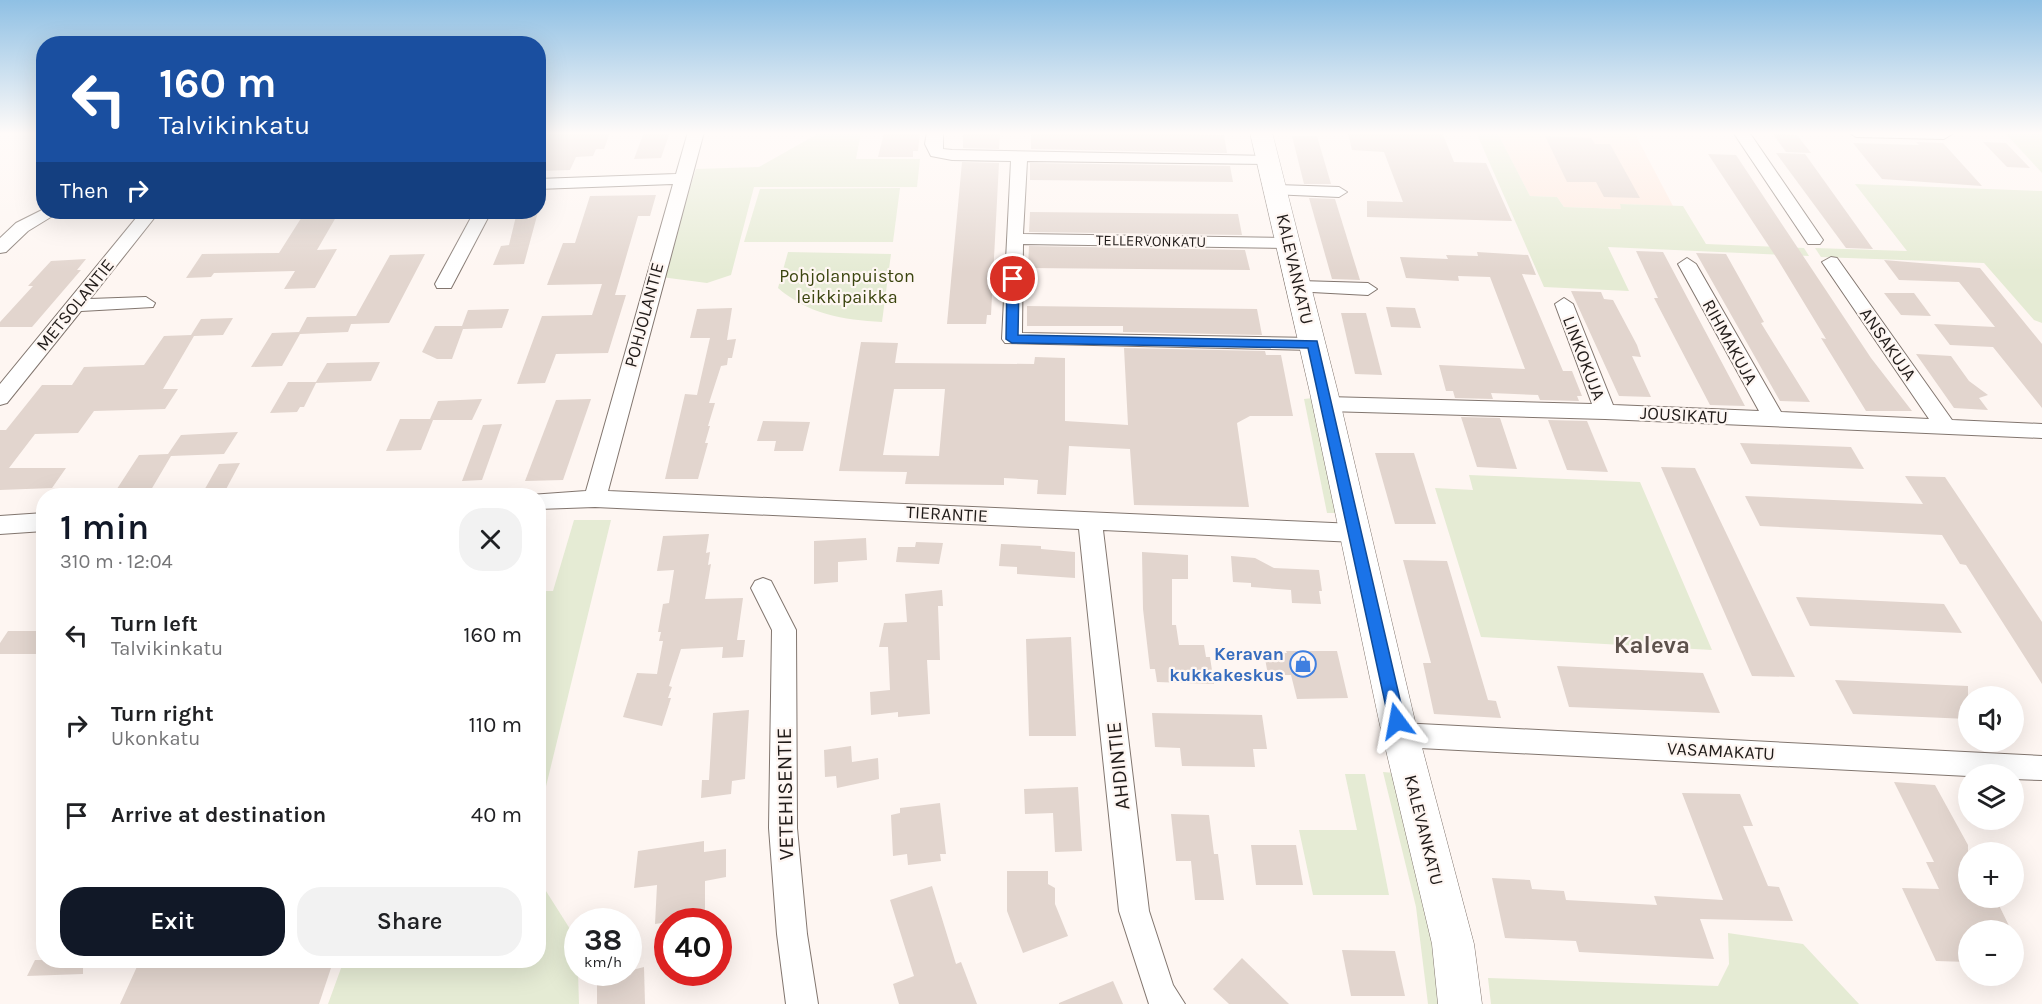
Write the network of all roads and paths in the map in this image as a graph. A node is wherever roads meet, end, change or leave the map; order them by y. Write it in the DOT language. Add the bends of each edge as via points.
graph roads {
  1 [pos="682,179"];
  2 [pos="1018,179"];
  3 [pos="1274,179"];
  4 [pos="1773,179"];
  5 [pos="546,184"];
  6 [pos="1277,190"];
  7 [pos="1339,192"];
  8 [pos="37,219"];
  9 [pos="144,219"];
  10 [pos="478,219"];
  11 [pos="1014,239"];
  12 [pos="1814,240"];
  13 [pos="1288,243"];
  14 [pos="0,248"];
  15 [pos="1830,262"];
  16 [pos="1687,264"];
  17 [pos="444,284"];
  18 [pos="1300,287"];
  19 [pos="1368,289"];
  20 [pos="146,303"];
  21 [pos="1564,304"];
  22 [pos="75,305"];
  23 [pos="1313,344"];
  24 [pos="0,398"];
  25 [pos="1327,404"];
  26 [pos="1605,412"];
  27 [pos="1774,419"];
  28 [pos="1947,427"];
  29 [pos="2042,430"];
  30 [pos="595,499"];
  31 [pos="546,501"];
  32 [pos="1090,521"];
  33 [pos="36,523"];
  34 [pos="0,525"];
  35 [pos="1355,533"];
  36 [pos="763,588"];
  37 [pos="1400,735"];
  38 [pos="2042,768"];
  39 [pos="802,1004"];
  40 [pos="1169,1004"];
  41 [pos="1460,1004"];
  1 -- 5 [label="street"];
  1 -- 30 [label="street, POHJOLANTIE"];
  2 -- 11 [label="street"];
  3 -- 6 [label="street, KALEVANKATU"];
  4 -- 12 [label="street"];
  6 -- 7 [label="street"];
  6 -- 13 [label="street, KALEVANKATU"];
  8 -- 14 [label="street"];
  9 -- 22 [label="street, METSOLANTIE"];
  10 -- 17 [label="street"];
  11 -- 13 [label="street, TELLERVONKATU"];
  11 -- 23 [label="street" via="1012,339"];
  13 -- 18 [label="street, KALEVANKATU"];
  15 -- 28 [label="street, ANSAKUJA"];
  16 -- 27 [label="street, RIHMAKUJA"];
  18 -- 19 [label="street"];
  18 -- 23 [label="street, KALEVANKATU"];
  20 -- 22 [label="street"];
  21 -- 26 [label="street, LINKOKUJA"];
  22 -- 24 [label="street, METSOLANTIE"];
  23 -- 25 [label="street, KALEVANKATU"];
  25 -- 26 [label="street, JOUSIKATU"];
  25 -- 35 [label="street, KALEVANKATU"];
  26 -- 27 [label="street, JOUSIKATU"];
  27 -- 28 [label="street, JOUSIKATU"];
  28 -- 29 [label="street, JOUSIKATU"];
  30 -- 31 [label="street, TIERANTIE"];
  30 -- 32 [label="street, TIERANTIE"];
  32 -- 35 [label="street, TIERANTIE"];
  32 -- 40 [label="street, AHDINTIE" via="1134,911 1160,994"];
  33 -- 34 [label="street"];
  35 -- 37 [label="street, KALEVANKATU"];
  36 -- 39 [label="street, VETEHISENTIE" via="784,630 783,828"];
  37 -- 38 [label="street, VASAMAKATU"];
  37 -- 41 [label="street, KALEVANKATU" via="1453,944"];
}
